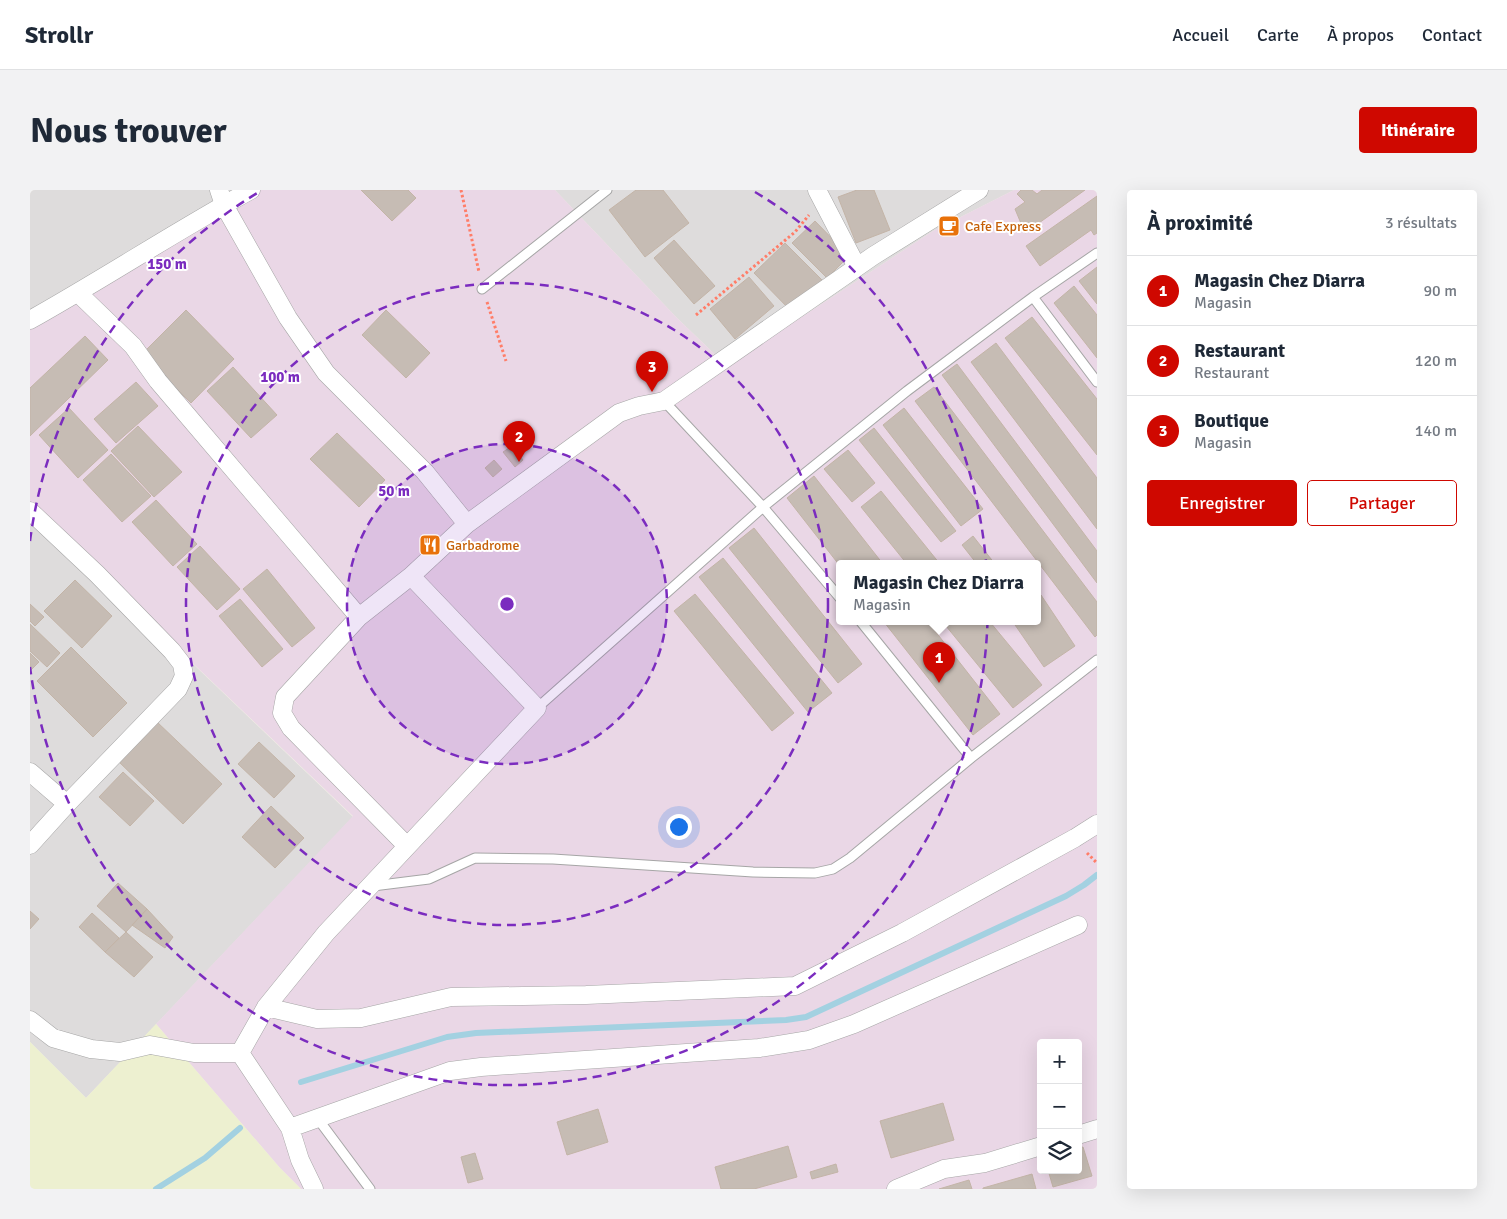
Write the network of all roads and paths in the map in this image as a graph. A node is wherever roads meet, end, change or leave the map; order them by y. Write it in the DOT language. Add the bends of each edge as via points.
graph roads {
  1 [pos="251,190"];
  2 [pos="607,190"];
  3 [pos="979,190"];
  4 [pos="820,195"];
  5 [pos="221,198"];
  6 [pos="1097,253"];
  7 [pos="857,267"];
  8 [pos="482,289"];
  9 [pos="78,293"];
  10 [pos="1033,297"];
  11 [pos="696,315"];
  12 [pos="30,320"];
  13 [pos="1097,382"];
  14 [pos="664,401"];
  15 [pos="763,507"];
  16 [pos="30,511"];
  17 [pos="467,524"];
  18 [pos="411,576"];
  19 [pos="836,593"];
  20 [pos="359,617"];
  21 [pos="863,625"];
  22 [pos="1097,660"];
  23 [pos="537,708"];
  24 [pos="971,758"];
  25 [pos="30,772"];
  26 [pos="67,804"];
  27 [pos="1097,824"];
  28 [pos="30,845"];
  29 [pos="407,846"];
  30 [pos="1086,852"];
  31 [pos="1097,863"];
  32 [pos="369,886"];
  33 [pos="1078,925"];
  34 [pos="266,1007"];
  35 [pos="30,1020"];
  36 [pos="240,1053"];
  37 [pos="318,1119"];
  38 [pos="290,1128"];
  39 [pos="1097,1129"];
  40 [pos="1082,1134"];
  41 [pos="1037,1147"];
  42 [pos="314,1189"];
  43 [pos="370,1189"];
  44 [pos="896,1189"];
  1 -- 5 [label="street"];
  2 -- 8 [label="lane"];
  3 -- 7 [label="street"];
  4 -- 7 [label="street"];
  4 -- 11 [label="path" via="795,232"];
  5 -- 9 [label="street"];
  5 -- 17 [label="street" via="288,318 326,373 425,472"];
  6 -- 10 [label="lane"];
  7 -- 14 [label="street"];
  9 -- 12 [label="street"];
  9 -- 20 [label="street" via="133,346 158,381"];
  10 -- 13 [label="lane"];
  10 -- 15 [label="lane" via="907,391"];
  14 -- 15 [label="lane"];
  14 -- 17 [label="street" via="618,413"];
  15 -- 19 [label="lane"];
  15 -- 23 [label="lane"];
  16 -- 26 [label="street" via="172,651 182,664 184,676 178,689"];
  17 -- 18 [label="street"];
  18 -- 20 [label="street"];
  18 -- 23 [label="street"];
  20 -- 29 [label="street" via="285,697 282,713 291,728"];
  21 -- 24 [label="lane"];
  22 -- 24 [label="lane"];
  23 -- 29 [label="street"];
  24 -- 32 [label="lane" via="850,858 833,869 816,873 475,858 429,879"];
  25 -- 26 [label="street"];
  26 -- 28 [label="street"];
  27 -- 34 [label="street" via="902,933 795,986 451,997 361,1018 317,1019"];
  29 -- 32 [label="street"];
  30 -- 31 [label="path"];
  32 -- 34 [label="street"];
  33 -- 37 [label="street" via="854,1024 808,1040 759,1048 450,1072"];
  34 -- 36 [label="street"];
  35 -- 36 [label="street" via="53,1038 90,1049 120,1052 150,1045 194,1052"];
  36 -- 38 [label="street"];
  37 -- 38 [label="street"];
  37 -- 43 [label="lane"];
  38 -- 42 [label="street"];
  39 -- 40 [label="street"];
  41 -- 44 [label="street" via="985,1163 944,1169"];
}
